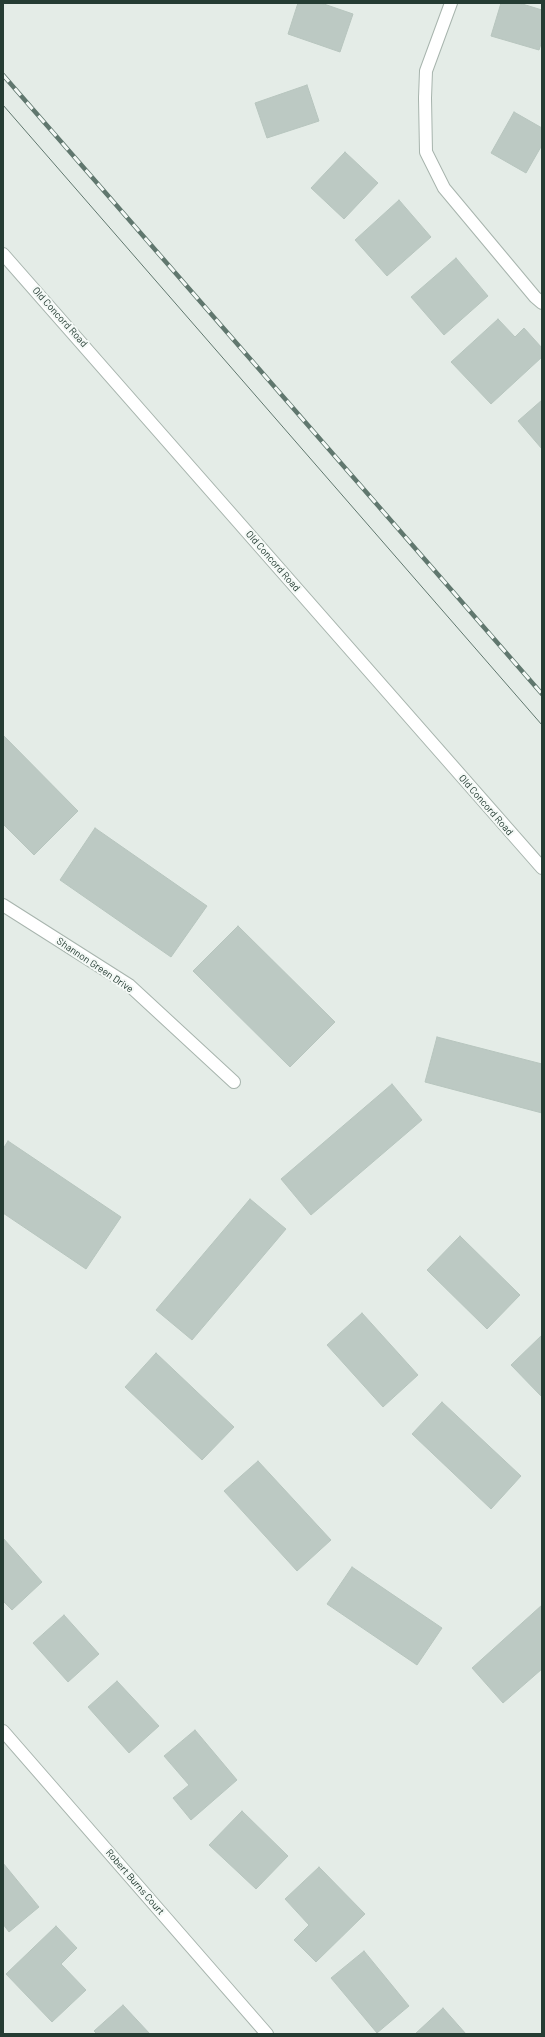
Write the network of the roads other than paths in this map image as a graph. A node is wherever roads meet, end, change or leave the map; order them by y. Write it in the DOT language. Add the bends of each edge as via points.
graph roads {
  1 [pos="451,3"];
  2 [pos="3,254"];
  3 [pos="542,303"];
  4 [pos="542,868"];
  5 [pos="3,905"];
  6 [pos="234,1082"];
  7 [pos="3,1731"];
  8 [pos="267,2034"];
  1 -- 3 [label="street" via="426,71 426,152 444,188"];
  2 -- 4 [label="street, Old Concord Road"];
  5 -- 6 [label="street, Shannon Green Drive" via="129,985"];
  7 -- 8 [label="street, Robert Burns Court"];
}
